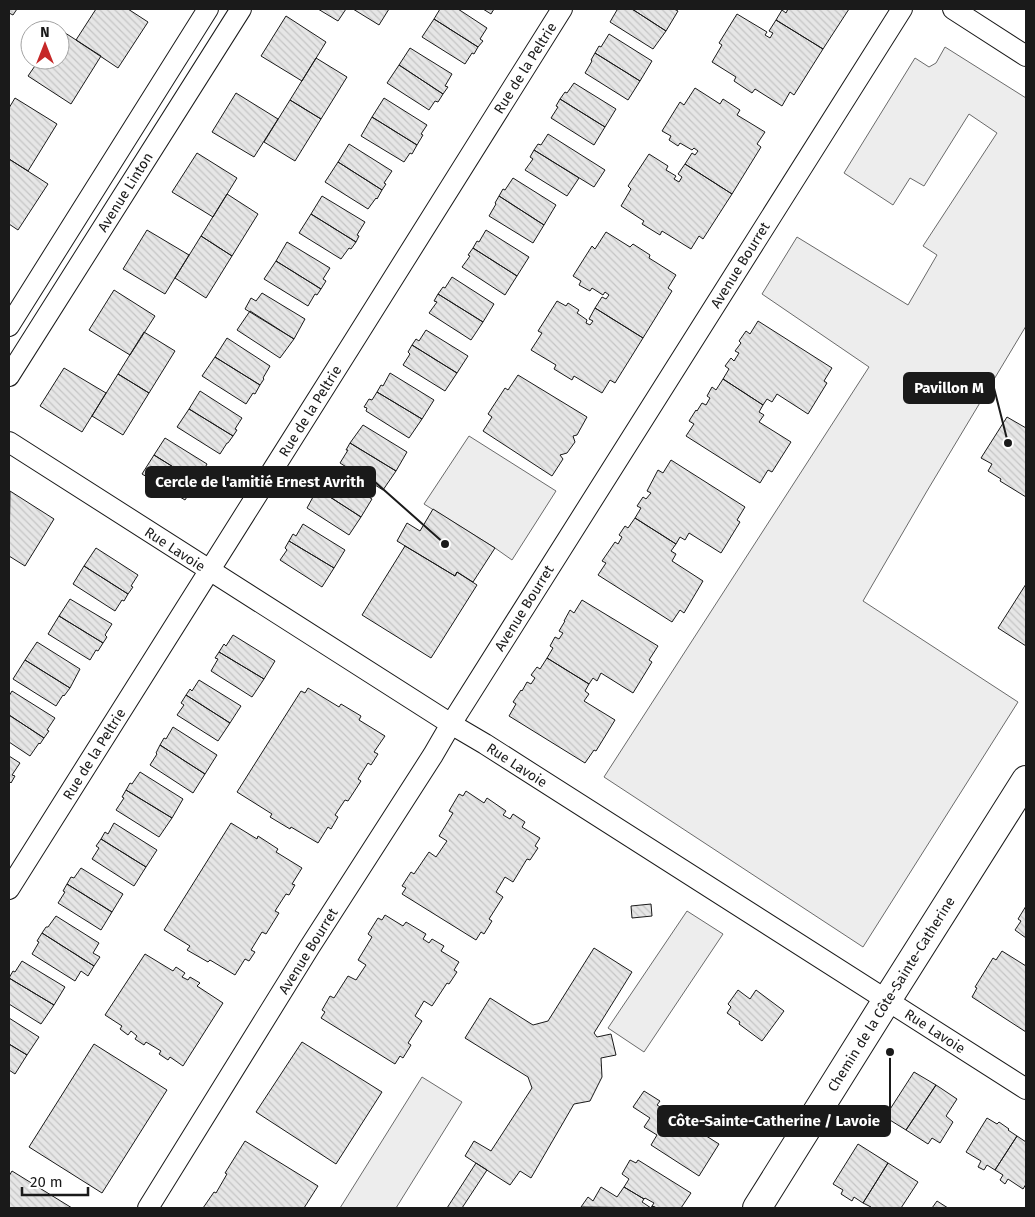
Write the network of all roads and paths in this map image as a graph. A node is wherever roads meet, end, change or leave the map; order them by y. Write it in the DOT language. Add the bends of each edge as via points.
graph roads {
  1 [pos="208,9"];
  2 [pos="241,9"];
  3 [pos="562,9"];
  4 [pos="902,9"];
  5 [pos="953,9"];
  6 [pos="1026,56"];
  7 [pos="9,326"];
  8 [pos="9,376"];
  9 [pos="9,442"];
  10 [pos="209,570"];
  11 [pos="451,724"];
  12 [pos="1026,780"];
  13 [pos="9,889"];
  14 [pos="887,1000"];
  15 [pos="1026,1089"];
  16 [pos="148,1208"];
  17 [pos="756,1208"];
  1 -- 7 [label="street, Avenue Linton"];
  2 -- 8 [label="street, Avenue Linton"];
  3 -- 10 [label="street, Rue de la Peltrie"];
  4 -- 11 [label="street, Avenue Bourret"];
  5 -- 6 [label="street"];
  9 -- 10 [label="street, Rue Lavoie"];
  10 -- 11 [label="street, Rue Lavoie"];
  10 -- 13 [label="street, Rue de la Peltrie"];
  11 -- 14 [label="street, Rue Lavoie"];
  11 -- 16 [label="street, Avenue Bourret"];
  12 -- 14 [label="main road, Chemin de la Côte-Sainte-Catherine"];
  14 -- 15 [label="street, Rue Lavoie"];
  14 -- 17 [label="main road, Chemin de la Côte-Sainte-Catherine"];
}
